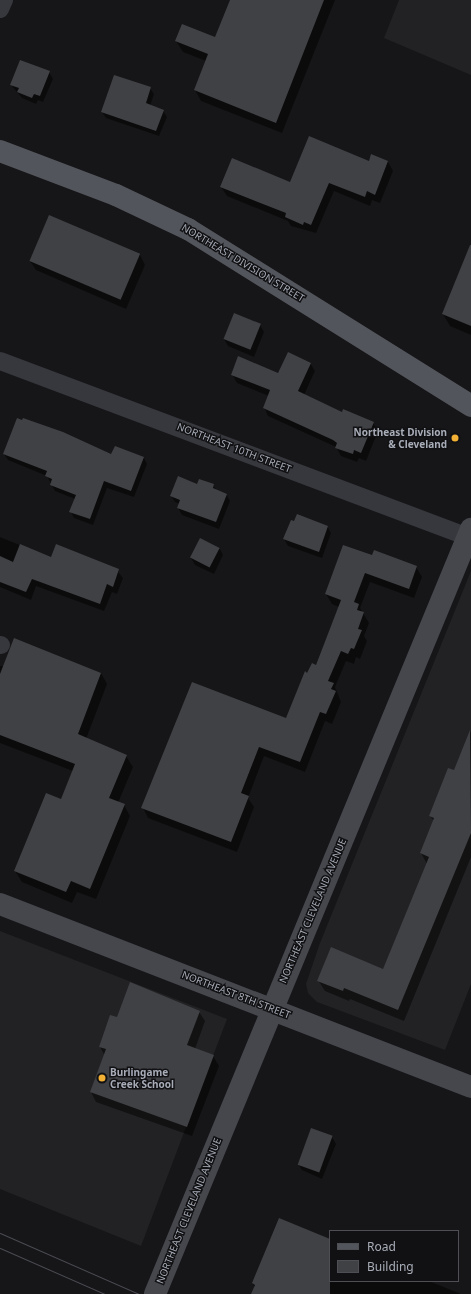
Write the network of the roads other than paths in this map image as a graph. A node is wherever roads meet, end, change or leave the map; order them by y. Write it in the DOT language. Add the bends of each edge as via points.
graph roads {
  1 [pos="4,0"];
  2 [pos="0,9"];
  3 [pos="0,152"];
  4 [pos="0,361"];
  5 [pos="471,406"];
  6 [pos="469,533"];
  7 [pos="0,904"];
  8 [pos="273,1008"];
  9 [pos="471,1087"];
  10 [pos="155,1294"];
  1 -- 2 [label="street"];
  3 -- 5 [label="main road, NORTHEAST DIVISION STREET" via="116,195 188,229"];
  4 -- 6 [label="street, NORTHEAST 10TH STREET"];
  6 -- 8 [label="main road, NORTHEAST CLEVELAND AVENUE"];
  7 -- 8 [label="main road, NORTHEAST 8TH STREET"];
  8 -- 9 [label="main road, NORTHEAST 8TH STREET"];
  8 -- 10 [label="main road, NORTHEAST CLEVELAND AVENUE"];
}
